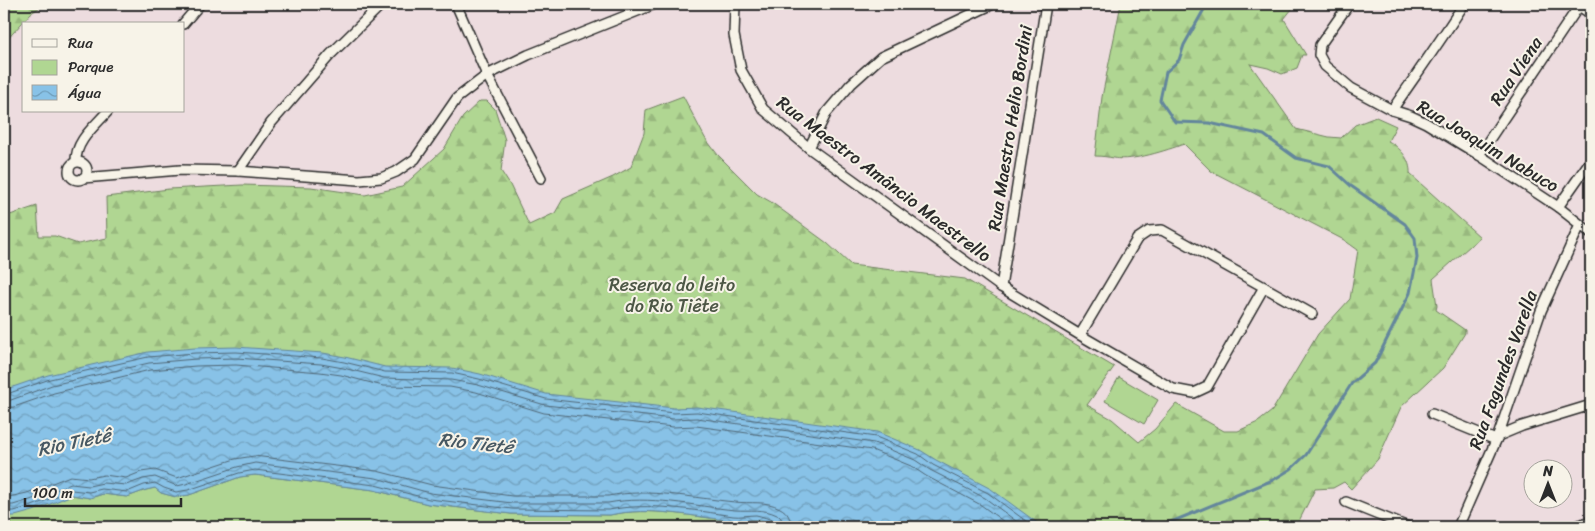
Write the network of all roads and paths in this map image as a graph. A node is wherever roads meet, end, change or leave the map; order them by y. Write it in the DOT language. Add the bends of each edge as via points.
graph roads {
  1 [pos="200,4"];
  2 [pos="382,4"];
  3 [pos="456,4"];
  4 [pos="655,4"];
  5 [pos="735,4"];
  6 [pos="993,4"];
  7 [pos="1046,4"];
  8 [pos="1349,4"];
  9 [pos="1464,4"];
  10 [pos="1578,5"];
  11 [pos="1591,14"];
  12 [pos="185,22"];
  13 [pos="487,74"];
  14 [pos="1392,110"];
  15 [pos="107,112"];
  16 [pos="809,148"];
  17 [pos="1479,155"];
  18 [pos="1591,160"];
  19 [pos="76,162"];
  20 [pos="238,171"];
  21 [pos="83,178"];
  22 [pos="541,178"];
  23 [pos="1558,207"];
  24 [pos="1580,225"];
  25 [pos="1591,233"];
  26 [pos="1001,287"];
  27 [pos="1264,287"];
  28 [pos="1312,314"];
  29 [pos="1080,335"];
  30 [pos="1591,405"];
  31 [pos="1432,414"];
  32 [pos="1497,438"];
  33 [pos="1346,502"];
  34 [pos="1591,521"];
  35 [pos="1408,527"];
  36 [pos="1458,527"];
  37 [pos="1573,527"];
  1 -- 12 [label="street"];
  2 -- 20 [label="street" via="331,54 271,123"];
  3 -- 13 [label="street"];
  4 -- 13 [label="street"];
  5 -- 16 [label="street, Rua Maestro Amâncio Maestrello" via="734,35 741,70 763,109"];
  6 -- 16 [label="street" via="881,57 827,112"];
  7 -- 26 [label="street, Rua Maestro Helio Bordini"];
  8 -- 14 [label="street, Rua Joaquim Nabuco" via="1320,46 1319,55 1325,66 1351,88"];
  9 -- 14 [label="street"];
  10 -- 11 [label="street"];
  10 -- 17 [label="street, Rua Viena"];
  13 -- 20 [label="street" via="457,98 415,159 396,172 359,180"];
  13 -- 22 [label="street"];
  14 -- 17 [label="street, Rua Joaquim Nabuco" via="1426,123"];
  15 -- 19 [label="street" via="82,140"];
  16 -- 26 [label="street, Rua Maestro Amâncio Maestrello"];
  17 -- 23 [label="street, Rua Joaquim Nabuco"];
  18 -- 23 [label="street"];
  19 -- 21 [label="street" via="86,167"];
  19 -- 21 [label="street" via="70,167 70,176 78,180"];
  20 -- 21 [label="street" via="180,170"];
  23 -- 24 [label="street, Rua Joaquim Nabuco"];
  24 -- 25 [label="street, Rua Joaquim Nabuco"];
  24 -- 32 [label="street, Rua Fagundes Varella" via="1541,311"];
  26 -- 29 [label="street, Rua Maestro Amâncio Maestrello"];
  27 -- 28 [label="street"];
  27 -- 29 [label="street" via="1162,230 1148,231 1137,239"];
  27 -- 29 [label="street, Rua Maestro Amâncio Maestrello" via="1207,387 1194,393 1173,389"];
  30 -- 32 [label="street" via="1522,426"];
  31 -- 32 [label="street"];
  32 -- 36 [label="street, Rua Fagundes Varella"];
  33 -- 35 [label="street"];
  34 -- 37 [label="street"];
}
